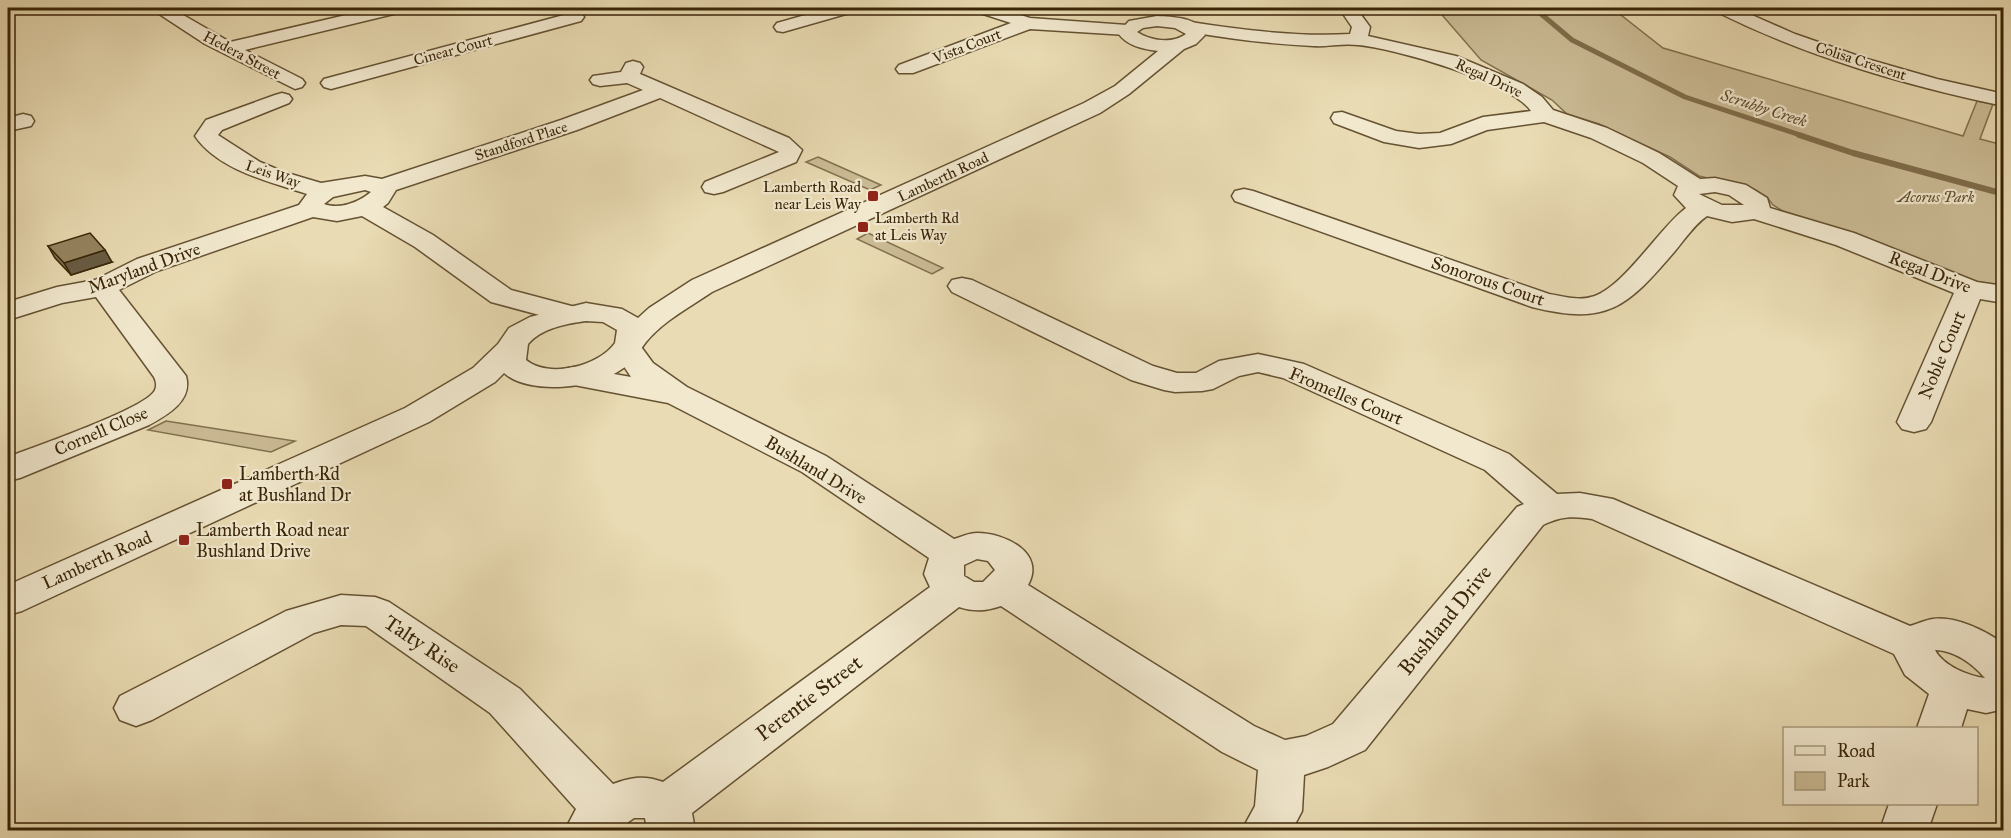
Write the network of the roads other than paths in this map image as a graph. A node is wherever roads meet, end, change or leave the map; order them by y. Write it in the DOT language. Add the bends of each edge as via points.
graph roads {
  1 [pos="159,8"];
  2 [pos="396,8"];
  3 [pos="847,8"];
  4 [pos="983,8"];
  5 [pos="1161,8"];
  6 [pos="1348,8"];
  7 [pos="1723,8"];
  8 [pos="576,17"];
  9 [pos="1146,22"];
  10 [pos="1028,23"];
  11 [pos="783,27"];
  12 [pos="1181,29"];
  13 [pos="1133,36"];
  14 [pos="1358,39"];
  15 [pos="228,48"];
  16 [pos="906,69"];
  17 [pos="1144,72"];
  18 [pos="600,80"];
  19 [pos="660,91"];
  20 [pos="306,92"];
  21 [pos="2000,95"];
  22 [pos="1545,115"];
  23 [pos="1342,118"];
  24 [pos="688,186"];
  25 [pos="1244,196"];
  26 [pos="1699,196"];
  27 [pos="373,197"];
  28 [pos="320,200"];
  29 [pos="702,286"];
  30 [pos="962,286"];
  31 [pos="103,287"];
  32 [pos="1970,289"];
  33 [pos="501,296"];
  34 [pos="2004,296"];
  35 [pos="8,310"];
  36 [pos="601,313"];
  37 [pos="570,314"];
  38 [pos="515,342"];
  39 [pos="631,344"];
  40 [pos="574,376"];
  41 [pos="542,378"];
  42 [pos="676,394"];
  43 [pos="417,415"];
  44 [pos="1914,422"];
  45 [pos="8,470"];
  46 [pos="1550,507"];
  47 [pos="952,573"];
  48 [pos="1004,590"];
  49 [pos="8,601"];
  50 [pos="1914,645"];
  51 [pos="2004,670"];
  52 [pos="1953,687"];
  53 [pos="2004,689"];
  54 [pos="136,708"];
  55 [pos="1940,727"];
  56 [pos="1282,760"];
  57 [pos="1913,805"];
  58 [pos="598,819"];
  59 [pos="668,819"];
  60 [pos="1266,831"];
  61 [pos="1904,831"];
  1 -- 15 [label="street, Hedera Street"];
  2 -- 15 [label="street"];
  3 -- 11 [label="street"];
  4 -- 10 [label="street"];
  5 -- 9 [label="street"];
  6 -- 14 [label="street" via="1360,27"];
  7 -- 21 [label="street, Colisa Crescent" via="1898,75"];
  8 -- 20 [label="street, Cinear Court"];
  9 -- 12 [label="street"];
  9 -- 13 [label="street"];
  10 -- 13 [label="street"];
  10 -- 16 [label="street, Vista Court"];
  12 -- 13 [label="street" via="1159,44"];
  12 -- 14 [label="street, Regal Drive" via="1260,38"];
  12 -- 17 [label="street, Lamberth Road"];
  13 -- 17 [label="street" via="1146,55"];
  14 -- 22 [label="street, Regal Drive" via="1480,71 1516,88 1535,101"];
  15 -- 20 [label="street, Hedera Street"];
  17 -- 29 [label="street, Lamberth Road" via="1092,108"];
  18 -- 19 [label="street" via="631,72"];
  19 -- 24 [label="street" via="791,150 788,158 717,192"];
  19 -- 27 [label="street, Standford Place"];
  20 -- 28 [label="street, Leis Way" via="214,125 206,136 232,158"];
  22 -- 23 [label="street" via="1483,124 1443,140 1419,141 1392,137"];
  22 -- 26 [label="street, Regal Drive" via="1599,133 1651,158"];
  25 -- 26 [label="street, Sonorous Court" via="1542,301 1575,307 1599,305 1617,296 1692,215"];
  26 -- 32 [label="street, Regal Drive" via="1727,213 1755,211 1845,239"];
  27 -- 28 [label="street, Maryland Drive" via="358,183"];
  27 -- 33 [label="street" via="424,241"];
  28 -- 31 [label="street, Maryland Drive" via="147,266"];
  29 -- 36 [label="street, Lamberth Road"];
  29 -- 39 [label="street, Lamberth Road" via="659,314"];
  30 -- 46 [label="street, Fromelles Court" via="1142,373 1174,383 1202,382 1230,368 1258,363 1293,371 1497,462"];
  31 -- 35 [label="street, Maryland Drive" via="57,295"];
  31 -- 45 [label="street, Cornell Close" via="170,376 171,394 136,418"];
  32 -- 34 [label="street, Regal Drive"];
  32 -- 44 [label="street, Noble Court"];
  33 -- 37 [label="street"];
  33 -- 38 [label="street"];
  36 -- 37 [label="street, Lamberth Road"];
  36 -- 39 [label="street, Lamberth Road" via="626,321 632,329"];
  37 -- 38 [label="street, Lamberth Road" via="551,319"];
  38 -- 41 [label="street, Lamberth Road" via="509,358 515,367"];
  38 -- 43 [label="street, Lamberth Road" via="484,375"];
  39 -- 40 [label="street, Lamberth Road" via="606,366"];
  39 -- 42 [label="street, Bushland Drive" via="642,370"];
  40 -- 41 [label="street, Lamberth Road"];
  40 -- 42 [label="street, Bushland Drive"];
  41 -- 43 [label="street, Lamberth Road"];
  42 -- 47 [label="street, Bushland Drive" via="814,464"];
  43 -- 49 [label="street, Lamberth Road"];
  46 -- 50 [label="street, Bushland Drive" via="1568,503 1600,508"];
  46 -- 56 [label="street, Bushland Drive" via="1530,516 1350,737 1312,754"];
  47 -- 48 [label="street, Bushland Drive" via="965,595 979,597"];
  47 -- 48 [label="street" via="962,549 991,547 1004,552 1016,570 1013,581"];
  47 -- 59 [label="street, Perentie Street"];
  48 -- 56 [label="street" via="1238,739"];
  50 -- 51 [label="street" via="1919,638 1932,634 1948,636 1984,651"];
  50 -- 52 [label="street" via="1922,666"];
  52 -- 53 [label="street" via="1987,695"];
  52 -- 55 [label="street"];
  54 -- 58 [label="street, Talty Rise" via="300,622 341,610 375,612 505,701"];
  56 -- 60 [label="street" via="1278,811"];
  57 -- 61 [label="street"];
  58 -- 59 [label="street" via="622,800 638,797 654,799"];
}
